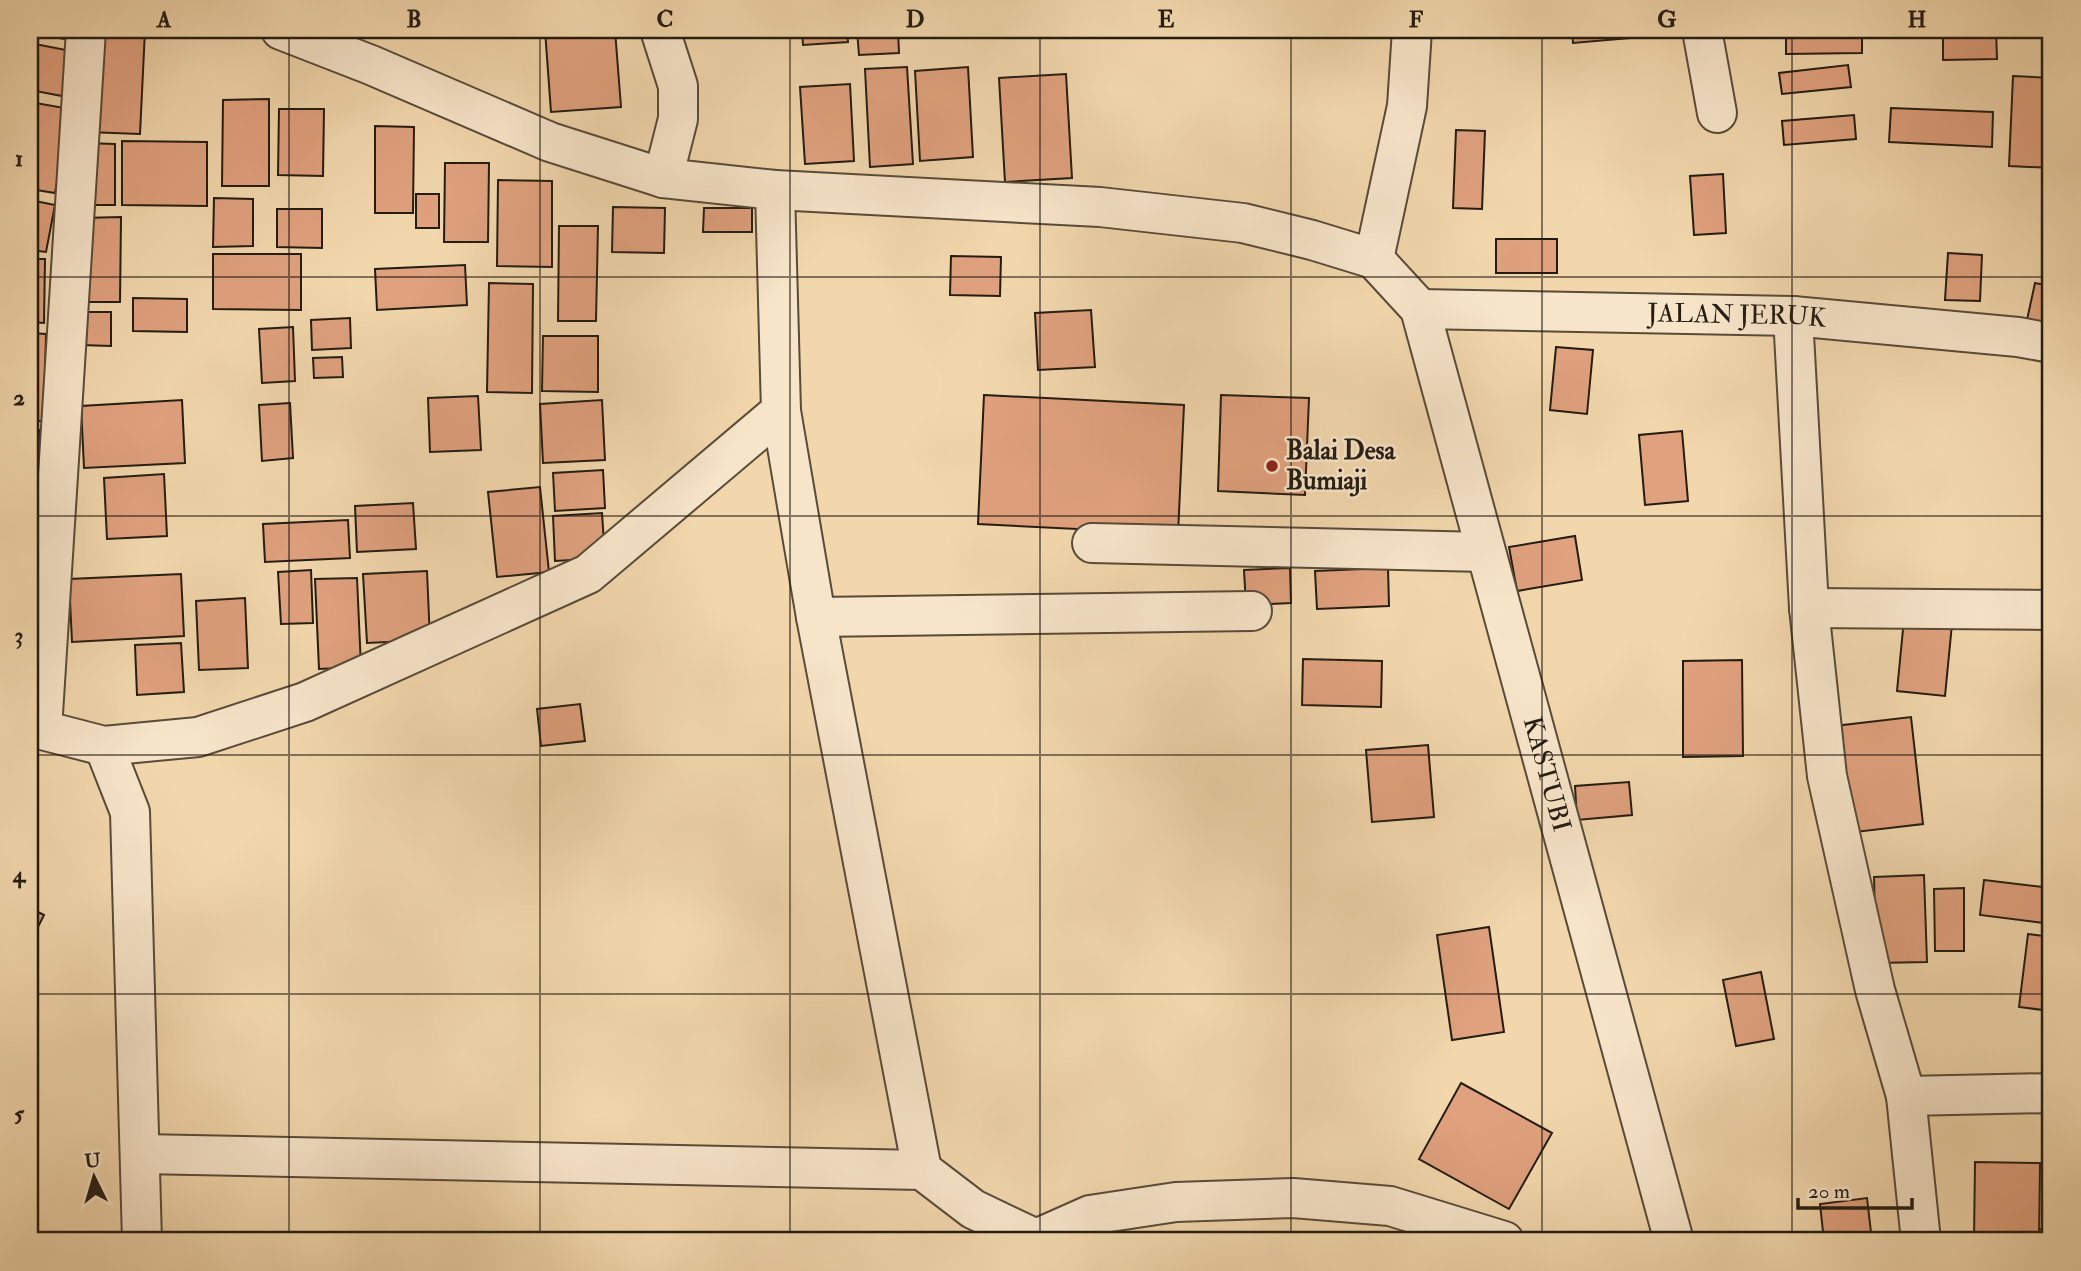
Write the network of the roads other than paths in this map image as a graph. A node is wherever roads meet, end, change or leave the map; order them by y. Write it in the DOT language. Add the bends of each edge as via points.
graph roads {
  1 [pos="86,30"];
  2 [pos="281,30"];
  3 [pos="660,30"];
  4 [pos="1412,30"];
  5 [pos="1702,30"];
  6 [pos="1717,113"];
  7 [pos="663,178"];
  8 [pos="775,190"];
  9 [pos="1374,259"];
  10 [pos="1420,309"];
  11 [pos="1793,316"];
  12 [pos="2051,343"];
  13 [pos="781,411"];
  14 [pos="1092,543"];
  15 [pos="1485,552"];
  16 [pos="1810,608"];
  17 [pos="2051,610"];
  18 [pos="1252,611"];
  19 [pos="816,617"];
  20 [pos="36,727"];
  21 [pos="104,746"];
  22 [pos="2051,1093"];
  23 [pos="1906,1096"];
  24 [pos="141,1154"];
  25 [pos="922,1170"];
  26 [pos="1035,1240"];
  27 [pos="142,1241"];
  28 [pos="1504,1241"];
  29 [pos="1674,1241"];
  30 [pos="1921,1241"];
  1 -- 20 [label="street"];
  2 -- 7 [label="street" via="550,142"];
  3 -- 7 [label="street" via="678,86 678,119"];
  4 -- 9 [label="street" via="1406,106"];
  5 -- 6 [label="street"];
  7 -- 8 [label="street"];
  8 -- 9 [label="street" via="1100,207 1243,223"];
  8 -- 13 [label="street"];
  9 -- 10 [label="street"];
  10 -- 11 [label="street, JALAN JERUK"];
  10 -- 15 [label="street, KASTUBI"];
  11 -- 12 [label="street, JALAN JERUK"];
  11 -- 16 [label="street"];
  13 -- 19 [label="street"];
  13 -- 21 [label="street" via="588,575 305,702 198,737"];
  14 -- 15 [label="street"];
  15 -- 29 [label="street, KASTUBI"];
  16 -- 17 [label="street"];
  16 -- 23 [label="street" via="1827,776 1875,990"];
  18 -- 19 [label="street"];
  19 -- 25 [label="street"];
  20 -- 21 [label="street"];
  21 -- 24 [label="street" via="130,812"];
  22 -- 23 [label="street"];
  23 -- 30 [label="street"];
  24 -- 25 [label="street"];
  24 -- 27 [label="street"];
  25 -- 26 [label="street" via="974,1209"];
  26 -- 28 [label="street" via="1090,1215 1176,1202 1293,1198 1390,1206"];
}
